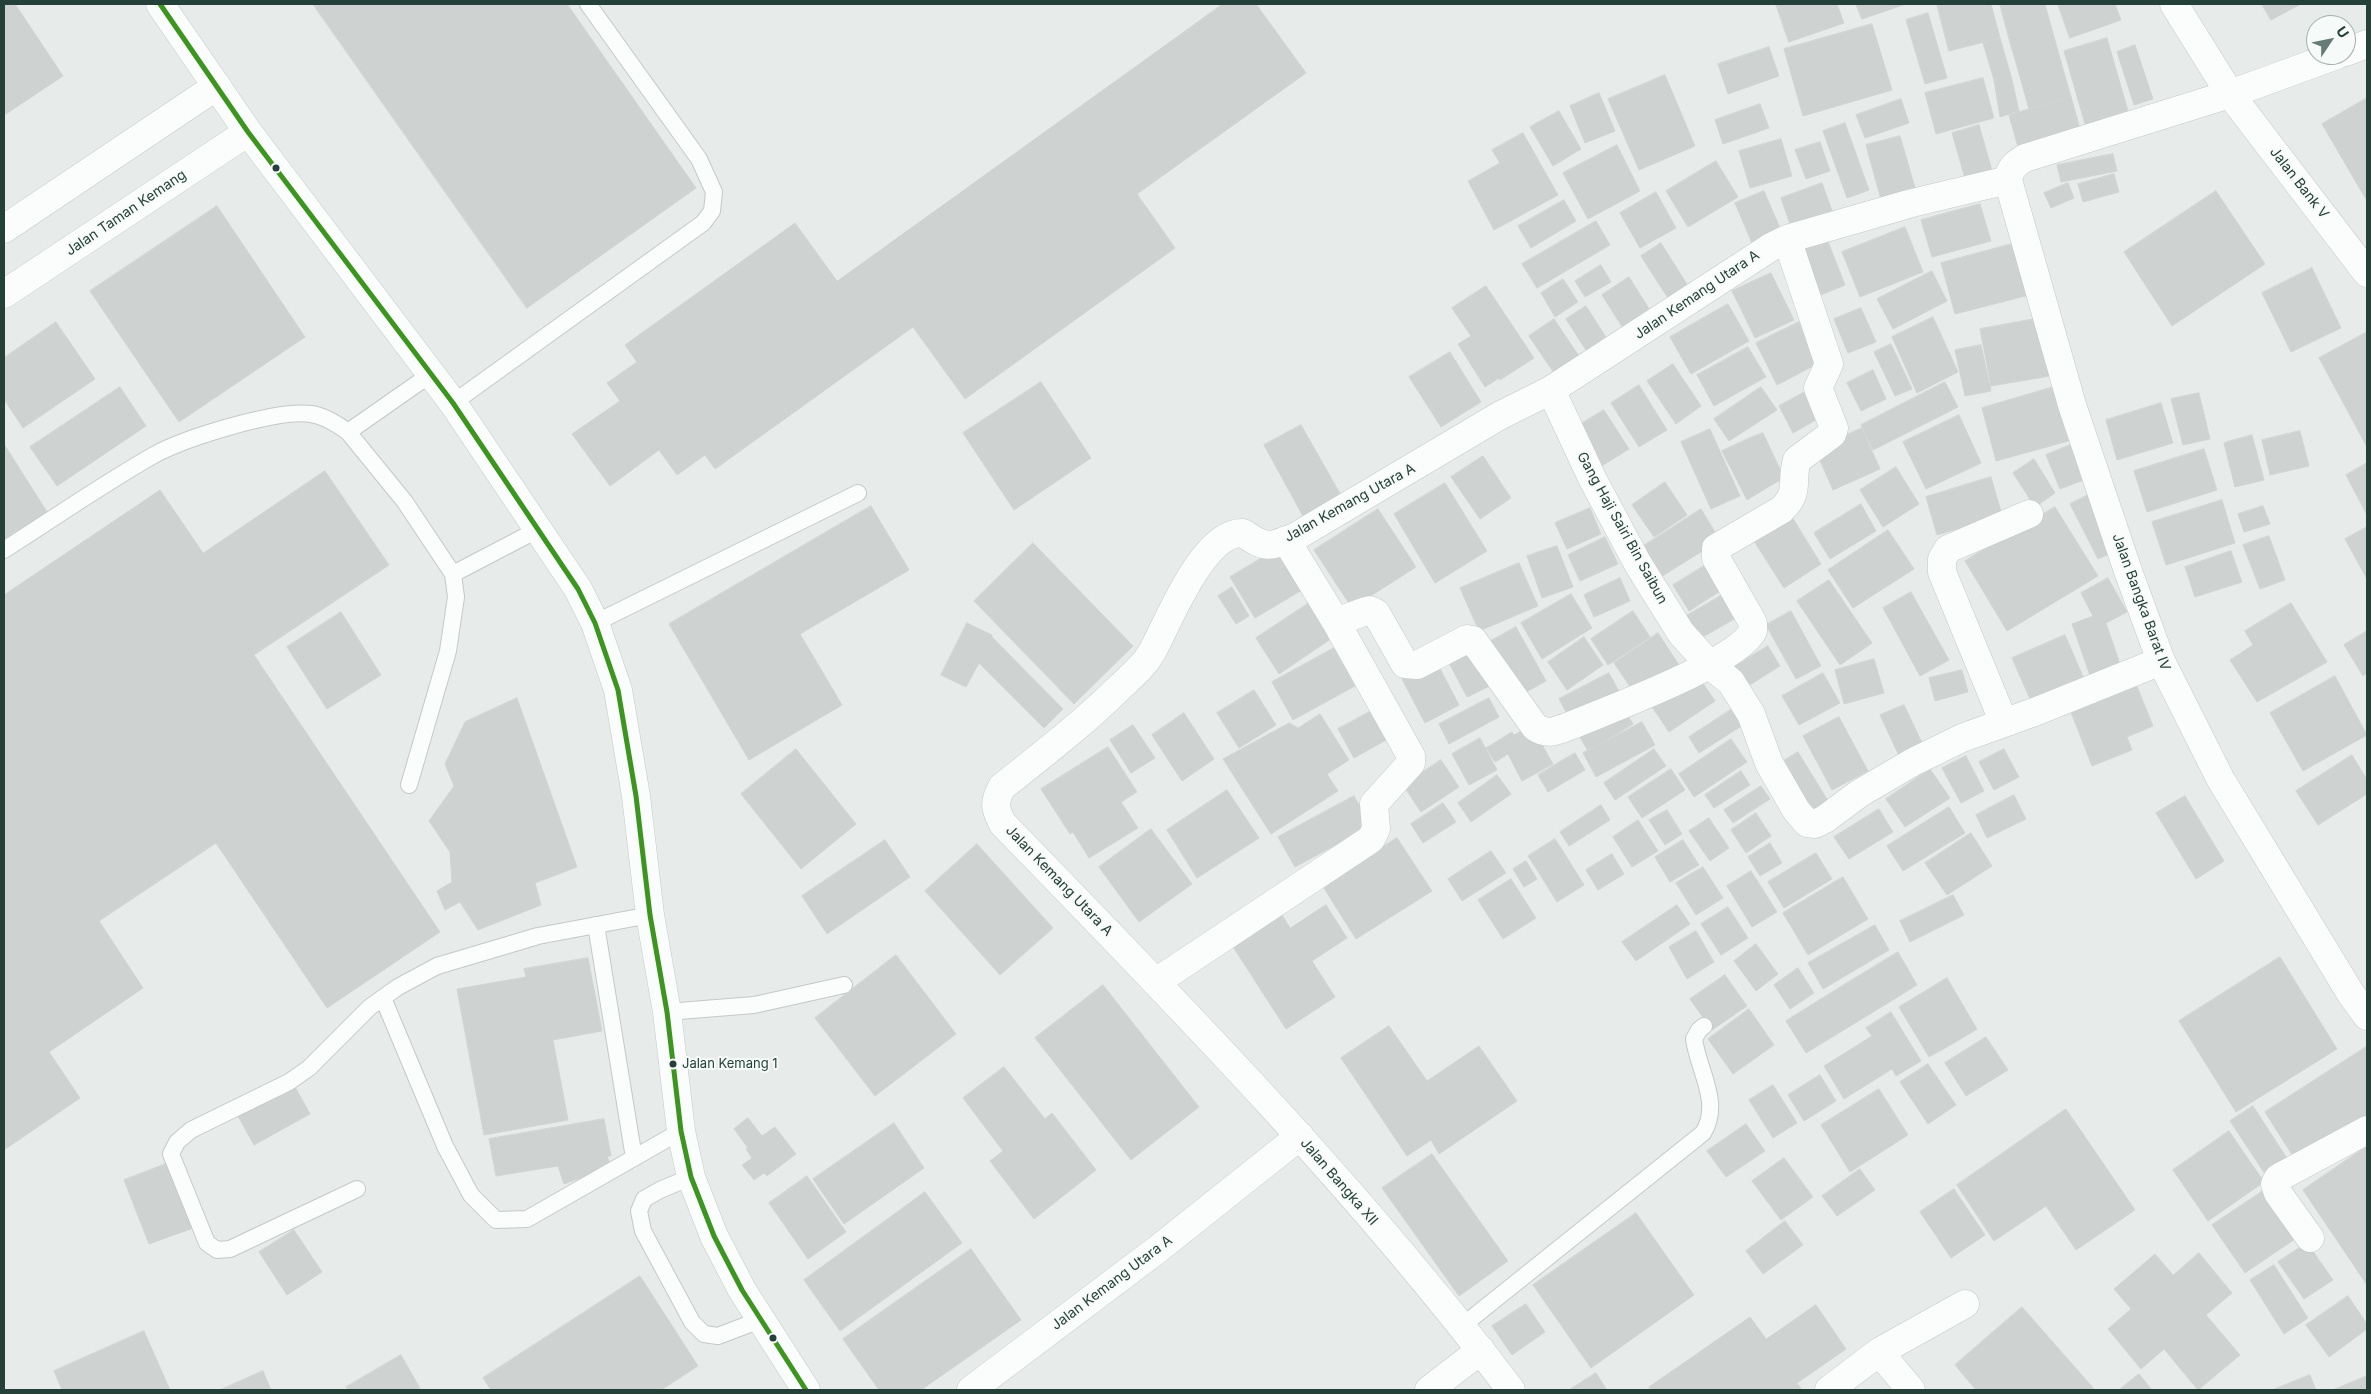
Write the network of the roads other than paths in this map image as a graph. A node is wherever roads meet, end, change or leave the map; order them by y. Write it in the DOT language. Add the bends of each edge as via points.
graph roads {
  1 [pos="160,4"];
  2 [pos="588,4"];
  3 [pos="2174,4"];
  4 [pos="2310,65"];
  5 [pos="217,86"];
  6 [pos="2230,94"];
  7 [pos="248,132"];
  8 [pos="2008,180"];
  9 [pos="4,229"];
  10 [pos="1787,239"];
  11 [pos="2367,273"];
  12 [pos="4,294"];
  13 [pos="432,374"];
  14 [pos="1551,390"];
  15 [pos="453,403"];
  16 [pos="348,432"];
  17 [pos="858,493"];
  18 [pos="2029,514"];
  19 [pos="539,530"];
  20 [pos="1286,540"];
  21 [pos="4,550"];
  22 [pos="453,574"];
  23 [pos="1336,622"];
  24 [pos="595,623"];
  25 [pos="2161,661"];
  26 [pos="1710,665"];
  27 [pos="2004,723"];
  28 [pos="409,785"];
  29 [pos="650,915"];
  30 [pos="596,925"];
  31 [pos="1156,982"];
  32 [pos="844,985"];
  33 [pos="383,998"];
  34 [pos="667,1012"];
  35 [pos="2367,1016"];
  36 [pos="1704,1026"];
  37 [pos="2367,1130"];
  38 [pos="681,1132"];
  39 [pos="1300,1136"];
  40 [pos="634,1158"];
  41 [pos="691,1177"];
  42 [pos="357,1189"];
  43 [pos="2310,1238"];
  44 [pos="1965,1304"];
  45 [pos="760,1320"];
  46 [pos="1462,1326"];
  47 [pos="1481,1350"];
  48 [pos="1879,1352"];
  49 [pos="806,1390"];
  50 [pos="971,1390"];
  51 [pos="1430,1390"];
  52 [pos="1511,1390"];
  53 [pos="1829,1390"];
  54 [pos="1911,1390"];
  1 -- 5 [label="street"];
  2 -- 15 [label="lane" via="699,159 714,192 712,211 703,223"];
  3 -- 6 [label="street, Jalan Bank V"];
  4 -- 6 [label="street"];
  5 -- 7 [label="street"];
  5 -- 9 [label="street"];
  6 -- 8 [label="street" via="2024,158 2009,171"];
  6 -- 11 [label="street, Jalan Bank V"];
  7 -- 12 [label="street, Jalan Taman Kemang"];
  7 -- 13 [label="street"];
  8 -- 10 [label="street, Jalan Kemang Utara A" via="1912,203"];
  8 -- 25 [label="street, Jalan Bangka Barat IV" via="2072,406"];
  10 -- 14 [label="street, Jalan Kemang Utara A"];
  10 -- 26 [label="street" via="1829,364 1818,388 1834,428 1832,434 1796,460 1794,497 1789,503 1716,548 1716,558 1753,631 1745,642"];
  13 -- 15 [label="street"];
  13 -- 16 [label="lane"];
  14 -- 20 [label="street, Jalan Kemang Utara A" via="1499,416"];
  14 -- 26 [label="street, Gang Haji Sairi Bin Saibun" via="1593,480 1638,564 1681,633"];
  15 -- 19 [label="street"];
  16 -- 21 [label="lane" via="336,423 311,414 264,418 219,430 156,454"];
  16 -- 22 [label="lane" via="405,502"];
  17 -- 24 [label="lane"];
  18 -- 27 [label="street" via="1948,549 1942,559 1942,572"];
  19 -- 22 [label="lane"];
  19 -- 24 [label="street" via="578,588"];
  20 -- 23 [label="street"];
  20 -- 31 [label="street, Jalan Kemang Utara A" via="1268,546 1258,544 1242,533 1228,535 1200,563 1184,587 1143,665 1111,697 1002,787 996,798 996,810 1003,824"];
  22 -- 28 [label="lane" via="456,597 448,651"];
  23 -- 26 [label="street" via="1370,610 1376,613 1409,666 1467,639 1473,640 1535,727 1542,732 1572,725"];
  23 -- 31 [label="street" via="1411,756 1411,763 1374,804 1376,829 1371,839"];
  24 -- 29 [label="street" via="618,690 636,796"];
  25 -- 27 [label="street, Gang Haji Sairi Bin Saibun"];
  25 -- 35 [label="street, Jalan Bangka Barat IV" via="2221,780"];
  26 -- 27 [label="street, Gang Haji Sairi Bin Saibun" via="1731,682 1746,706 1769,763 1807,823 1815,824 1825,819 1860,793 1913,762 1962,738"];
  29 -- 30 [label="lane"];
  29 -- 34 [label="street"];
  30 -- 33 [label="lane" via="538,936 463,957 437,966"];
  30 -- 40 [label="lane"];
  31 -- 39 [label="street, Jalan Bangka XII"];
  32 -- 34 [label="lane" via="754,1005"];
  33 -- 40 [label="lane" via="445,1146 471,1195 496,1220 527,1219"];
  33 -- 42 [label="lane" via="309,1068 289,1082 191,1130 177,1142 171,1154 206,1243 217,1250 230,1249"];
  34 -- 38 [label="street"];
  36 -- 46 [label="lane" via="1694,1039 1710,1107 1703,1133"];
  37 -- 43 [label="street" via="2278,1178 2275,1184 2278,1193"];
  38 -- 40 [label="lane"];
  38 -- 41 [label="street"];
  39 -- 46 [label="street, Jalan Bangka XII"];
  39 -- 50 [label="street, Jalan Kemang Utara A"];
  41 -- 45 [label="street" via="714,1236"];
  41 -- 45 [label="lane" via="644,1199 639,1211 643,1231 692,1322 704,1334 718,1336"];
  44 -- 48 [label="street"];
  45 -- 49 [label="street"];
  46 -- 47 [label="street, Jalan Bangka XII"];
  47 -- 51 [label="street"];
  47 -- 52 [label="street, Jalan Bangka XII"];
  48 -- 53 [label="street"];
  48 -- 54 [label="street"];
}
